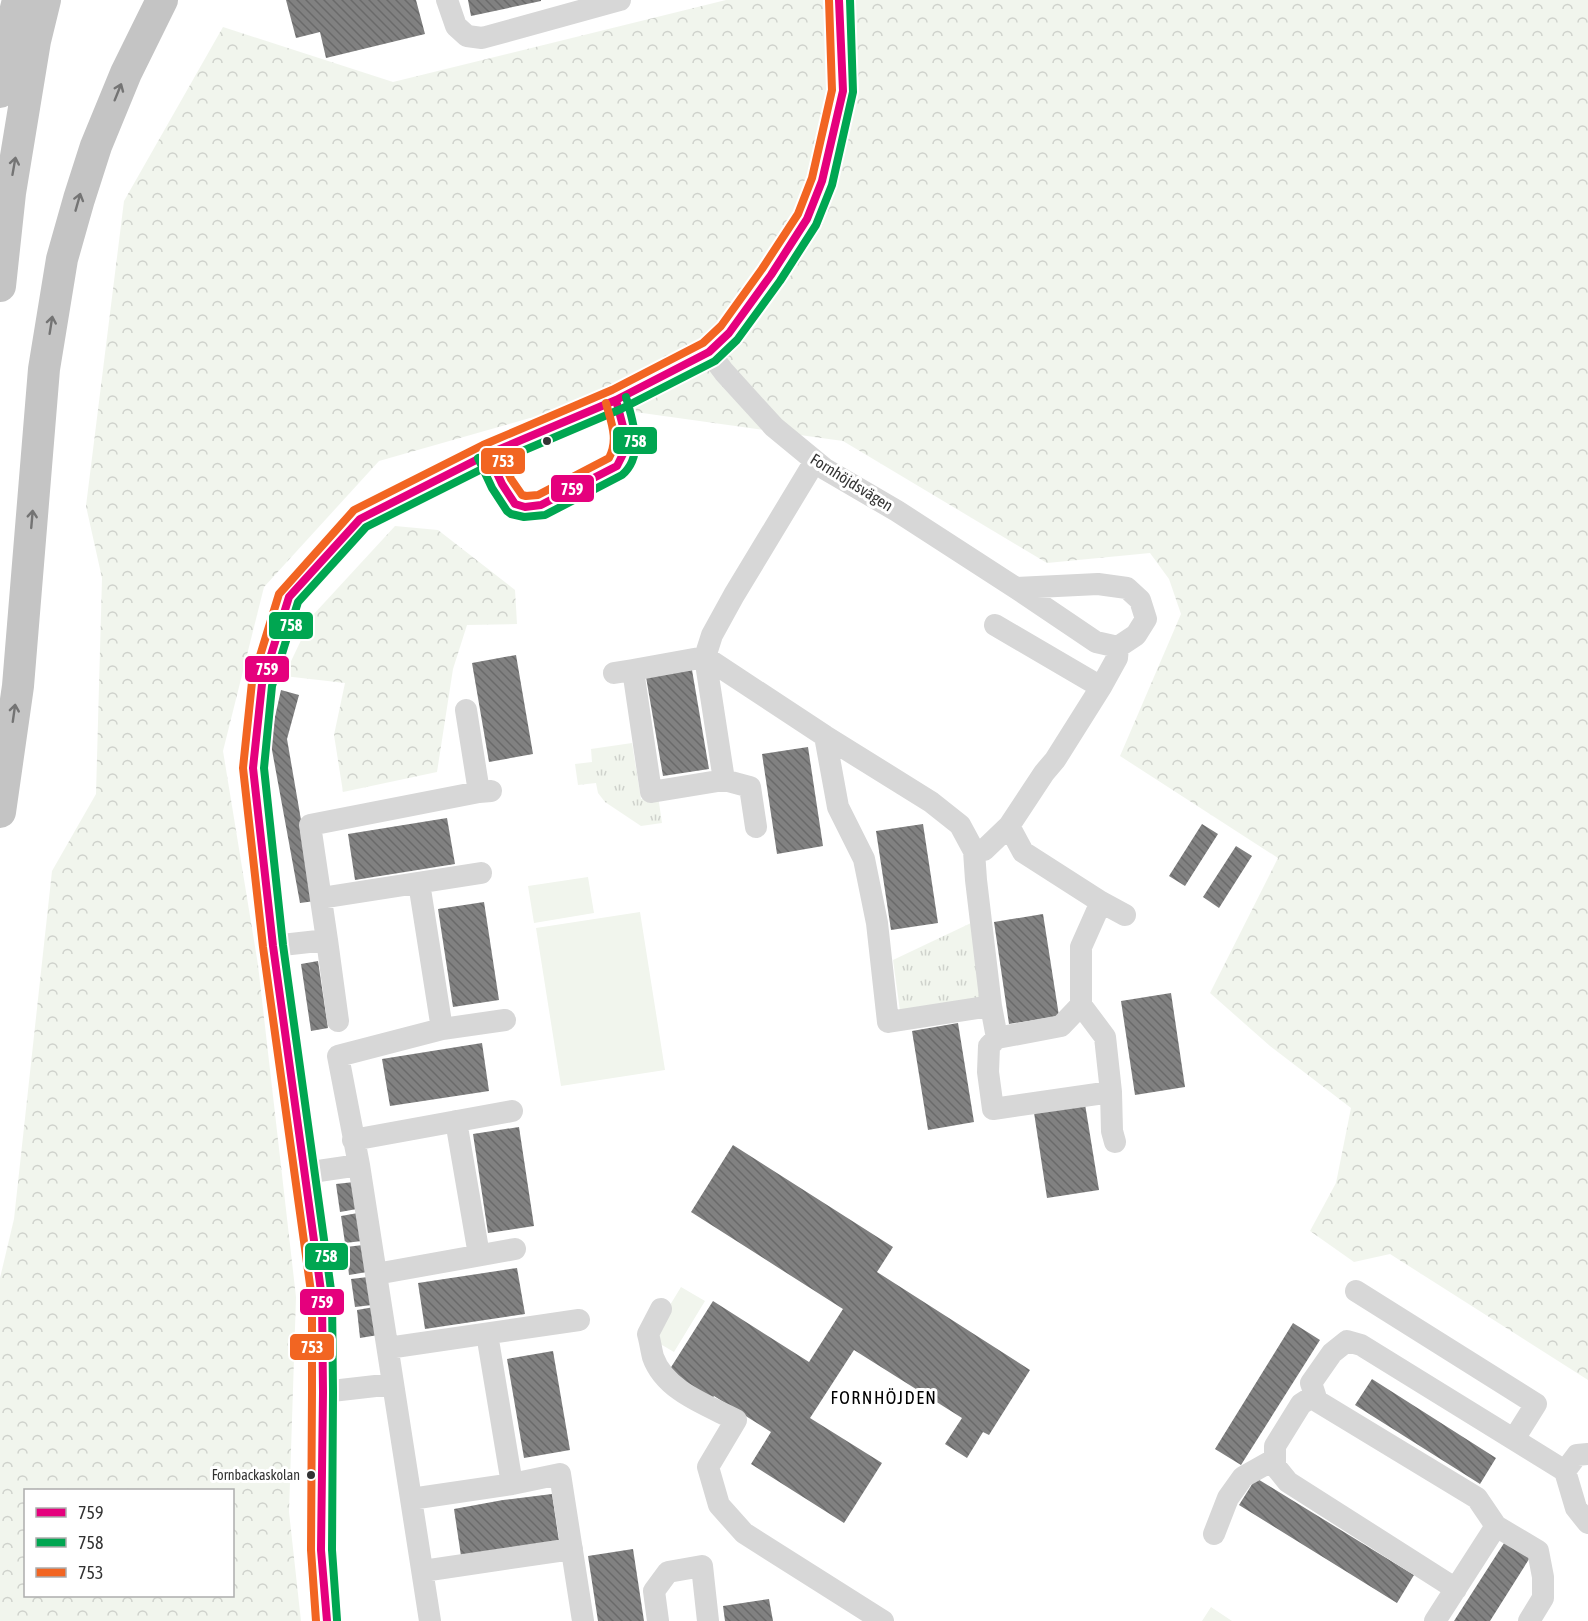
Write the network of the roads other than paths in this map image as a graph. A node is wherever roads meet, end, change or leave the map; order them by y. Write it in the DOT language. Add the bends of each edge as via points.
graph roads {
  1 [pos="18,0"];
  2 [pos="45,0"];
  3 [pos="162,0"];
  4 [pos="447,0"];
  5 [pos="620,0"];
  6 [pos="839,0"];
  7 [pos="0,92"];
  8 [pos="0,286"];
  9 [pos="709,352"];
  10 [pos="616,400"];
  11 [pos="488,454"];
  12 [pos="815,461"];
  13 [pos="1016,588"];
  14 [pos="995,625"];
  15 [pos="1118,647"];
  16 [pos="705,657"];
  17 [pos="1101,687"];
  18 [pos="466,710"];
  19 [pos="825,736"];
  20 [pos="724,780"];
  21 [pos="0,812"];
  22 [pos="1009,826"];
  23 [pos="756,827"];
  24 [pos="974,851"];
  25 [pos="481,873"];
  26 [pos="419,883"];
  27 [pos="321,898"];
  28 [pos="1101,902"];
  29 [pos="1125,915"];
  30 [pos="327,940"];
  31 [pos="273,946"];
  32 [pos="1081,1005"];
  33 [pos="991,1006"];
  34 [pos="505,1020"];
  35 [pos="338,1021"];
  36 [pos="442,1029"];
  37 [pos="997,1038"];
  38 [pos="1111,1092"];
  39 [pos="512,1111"];
  40 [pos="456,1121"];
  41 [pos="353,1140"];
  42 [pos="1114,1142"];
  43 [pos="359,1165"];
  44 [pos="305,1173"];
  45 [pos="515,1249"];
  46 [pos="479,1255"];
  47 [pos="376,1274"];
  48 [pos="1356,1292"];
  49 [pos="662,1309"];
  50 [pos="579,1320"];
  51 [pos="487,1334"];
  52 [pos="388,1348"];
  53 [pos="393,1384"];
  54 [pos="323,1392"];
  55 [pos="1315,1395"];
  56 [pos="1514,1439"];
  57 [pos="1588,1454"];
  58 [pos="1275,1459"];
  59 [pos="1564,1471"];
  60 [pos="512,1484"];
  61 [pos="411,1499"];
  62 [pos="1588,1523"];
  63 [pos="1496,1526"];
  64 [pos="1214,1534"];
  65 [pos="572,1549"];
  66 [pos="423,1572"];
  67 [pos="1456,1589"];
  68 [pos="327,1621"];
  69 [pos="430,1621"];
  70 [pos="583,1621"];
  71 [pos="658,1621"];
  72 [pos="708,1621"];
  73 [pos="883,1621"];
  74 [pos="1435,1621"];
  75 [pos="1528,1621"];
  1 -- 7 [label="highway"];
  8 -- 2 [label="highway, one-way" via="10,193"];
  21 -- 3 [label="highway, one-way" via="18,686 44,369 62,259 96,146"];
  4 -- 5 [label="street" via="456,26 467,36 482,38"];
  6 -- 9 [label="street" via="843,91 822,182 807,219 771,275 729,333"];
  9 -- 10 [label="street"];
  9 -- 12 [label="street, Fornhöjdsvägen" via="774,428"];
  10 -- 11 [label="street"];
  10 -- 11 [label="street" via="626,434 617,466 541,505 515,504"];
  11 -- 31 [label="street" via="360,519 289,597 262,684 253,768"];
  12 -- 13 [label="street, Fornhöjdsvägen"];
  12 -- 16 [label="street" via="734,595"];
  13 -- 15 [label="street, Fornhöjdsvägen" via="1096,642"];
  13 -- 15 [label="street" via="1098,584 1127,588 1140,600 1146,619 1136,635"];
  14 -- 17 [label="street"];
  15 -- 17 [label="street" via="1117,658"];
  16 -- 19 [label="street"];
  16 -- 20 [label="street"];
  16 -- 20 [label="street" via="623,672 651,792"];
  17 -- 22 [label="street"];
  18 -- 27 [label="street" via="485,791 310,825"];
  19 -- 24 [label="street" via="931,802 960,825"];
  19 -- 33 [label="street" via="838,807 864,859 877,923 888,1022"];
  20 -- 23 [label="street" via="750,787"];
  22 -- 24 [label="street" via="984,850"];
  22 -- 28 [label="street" via="1023,852"];
  24 -- 33 [label="street"];
  25 -- 26 [label="street"];
  26 -- 27 [label="street"];
  26 -- 36 [label="street"];
  27 -- 30 [label="street"];
  28 -- 29 [label="street"];
  28 -- 32 [label="street" via="1081,947"];
  30 -- 31 [label="street"];
  30 -- 35 [label="street"];
  31 -- 44 [label="street"];
  32 -- 37 [label="street" via="1062,1026"];
  32 -- 38 [label="street" via="1105,1037"];
  33 -- 37 [label="street"];
  34 -- 36 [label="street"];
  36 -- 41 [label="street" via="338,1056"];
  37 -- 38 [label="street" via="989,1046 993,1110"];
  38 -- 42 [label="street"];
  39 -- 40 [label="street"];
  40 -- 41 [label="street"];
  40 -- 46 [label="street"];
  41 -- 43 [label="street"];
  43 -- 44 [label="street"];
  43 -- 47 [label="street"];
  44 -- 54 [label="street" via="322,1298"];
  45 -- 46 [label="street"];
  46 -- 47 [label="street"];
  47 -- 52 [label="street"];
  48 -- 56 [label="street" via="1536,1404"];
  49 -- 73 [label="street" via="648,1334 653,1358 665,1378 736,1420 708,1467 719,1505 744,1533"];
  50 -- 51 [label="street"];
  51 -- 52 [label="street"];
  51 -- 60 [label="street"];
  52 -- 53 [label="street"];
  53 -- 54 [label="street"];
  53 -- 61 [label="street"];
  54 -- 68 [label="street" via="321,1550"];
  55 -- 56 [label="street" via="1311,1383 1332,1353 1347,1341 1361,1345"];
  55 -- 58 [label="street" via="1301,1404 1275,1446"];
  55 -- 63 [label="street" via="1317,1401 1477,1498"];
  56 -- 59 [label="street"];
  57 -- 59 [label="street" via="1576,1455"];
  58 -- 64 [label="street" via="1243,1477 1228,1498"];
  58 -- 67 [label="street" via="1275,1467 1288,1482"];
  59 -- 62 [label="street" via="1576,1508"];
  60 -- 61 [label="street"];
  60 -- 65 [label="street" via="561,1474"];
  61 -- 66 [label="street"];
  63 -- 67 [label="street"];
  63 -- 75 [label="street" via="1538,1551 1544,1598"];
  65 -- 66 [label="street"];
  65 -- 70 [label="street"];
  66 -- 69 [label="street"];
  67 -- 74 [label="street"];
  71 -- 72 [label="street" via="654,1591 668,1572 702,1566"];
}
